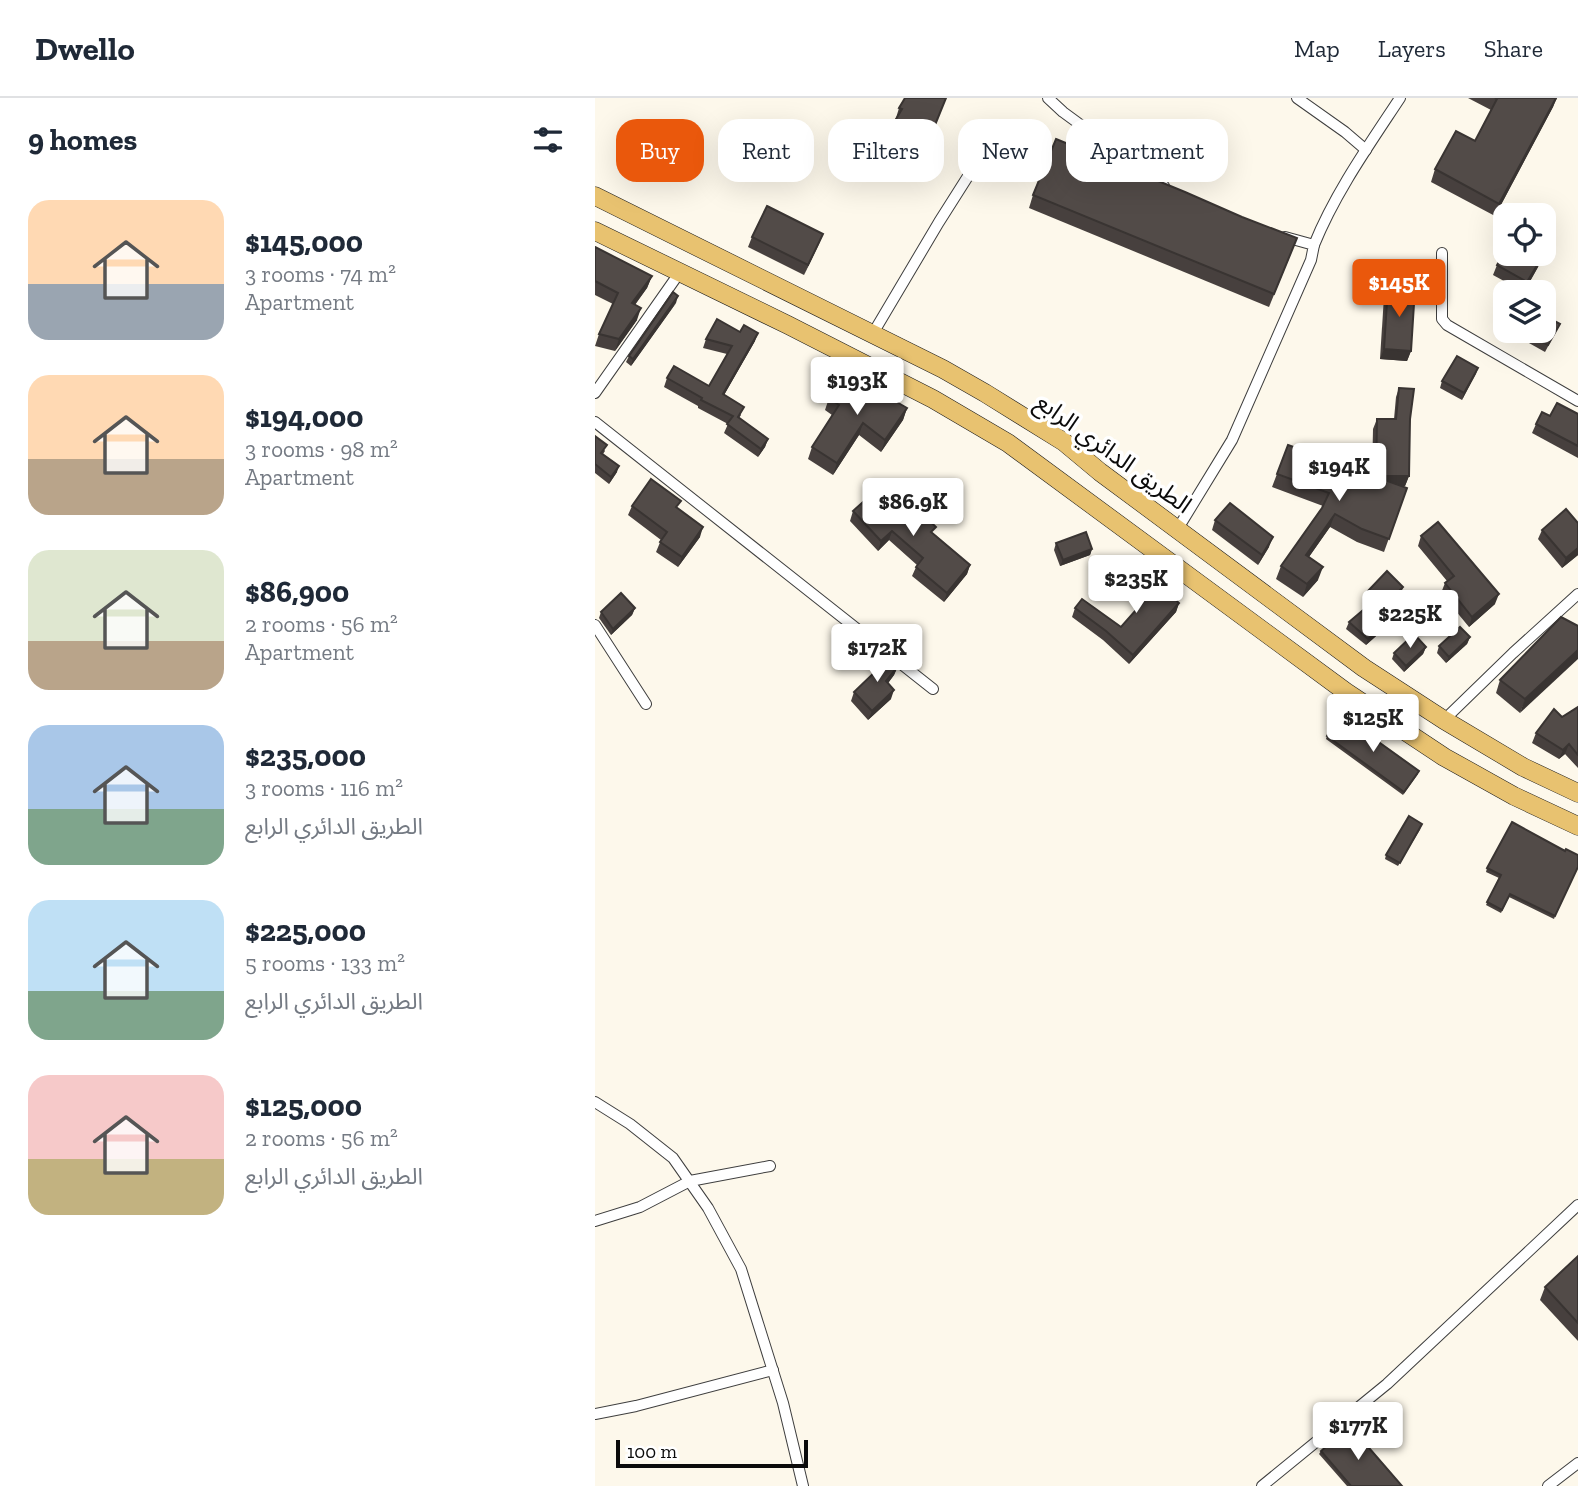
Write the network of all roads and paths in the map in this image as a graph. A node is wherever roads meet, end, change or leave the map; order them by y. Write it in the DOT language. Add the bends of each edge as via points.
graph roads {
  1 [pos="1048,98"];
  2 [pos="1297,98"];
  3 [pos="1400,98"];
  4 [pos="1366,150"];
  5 [pos="964,182"];
  6 [pos="1169,191"];
  7 [pos="595,196"];
  8 [pos="595,230"];
  9 [pos="1277,235"];
  10 [pos="1314,245"];
  11 [pos="1442,253"];
  12 [pos="680,272"];
  13 [pos="873,335"];
  14 [pos="595,393"];
  15 [pos="1578,401"];
  16 [pos="595,422"];
  17 [pos="1177,530"];
  18 [pos="1578,594"];
  19 [pos="595,625"];
  20 [pos="933,689"];
  21 [pos="646,704"];
  22 [pos="1444,720"];
  23 [pos="1578,793"];
  24 [pos="1578,826"];
  25 [pos="595,1102"];
  26 [pos="770,1166"];
  27 [pos="690,1181"];
  28 [pos="1578,1205"];
  29 [pos="595,1221"];
  30 [pos="773,1370"];
  31 [pos="595,1413"];
  32 [pos="1578,1463"];
  33 [pos="803,1486"];
  34 [pos="1262,1486"];
  35 [pos="1548,1486"];
  1 -- 6 [label="street"];
  2 -- 4 [label="street"];
  3 -- 4 [label="street"];
  4 -- 10 [label="street"];
  5 -- 13 [label="street"];
  7 -- 13 [label="main road, الطريق الدائري الرابع"];
  8 -- 12 [label="main road"];
  9 -- 10 [label="street"];
  10 -- 17 [label="street" via="1232,440"];
  11 -- 15 [label="street" via="1442,318 1447,325"];
  12 -- 14 [label="street"];
  12 -- 24 [label="main road" via="933,398 1008,443 1346,692 1444,757"];
  13 -- 17 [label="main road, الطريق الدائري الرابع" via="943,369 1052,435"];
  16 -- 20 [label="street"];
  17 -- 22 [label="main road, الطريق الدائري الرابع" via="1364,668"];
  18 -- 22 [label="street"];
  19 -- 21 [label="street"];
  22 -- 23 [label="main road, الطريق الدائري الرابع"];
  25 -- 27 [label="street" via="673,1158"];
  26 -- 27 [label="street"];
  27 -- 29 [label="street" via="640,1207"];
  27 -- 30 [label="street" via="741,1269"];
  28 -- 34 [label="street" via="1387,1384"];
  30 -- 31 [label="street"];
  30 -- 33 [label="street"];
  32 -- 35 [label="street"];
}
